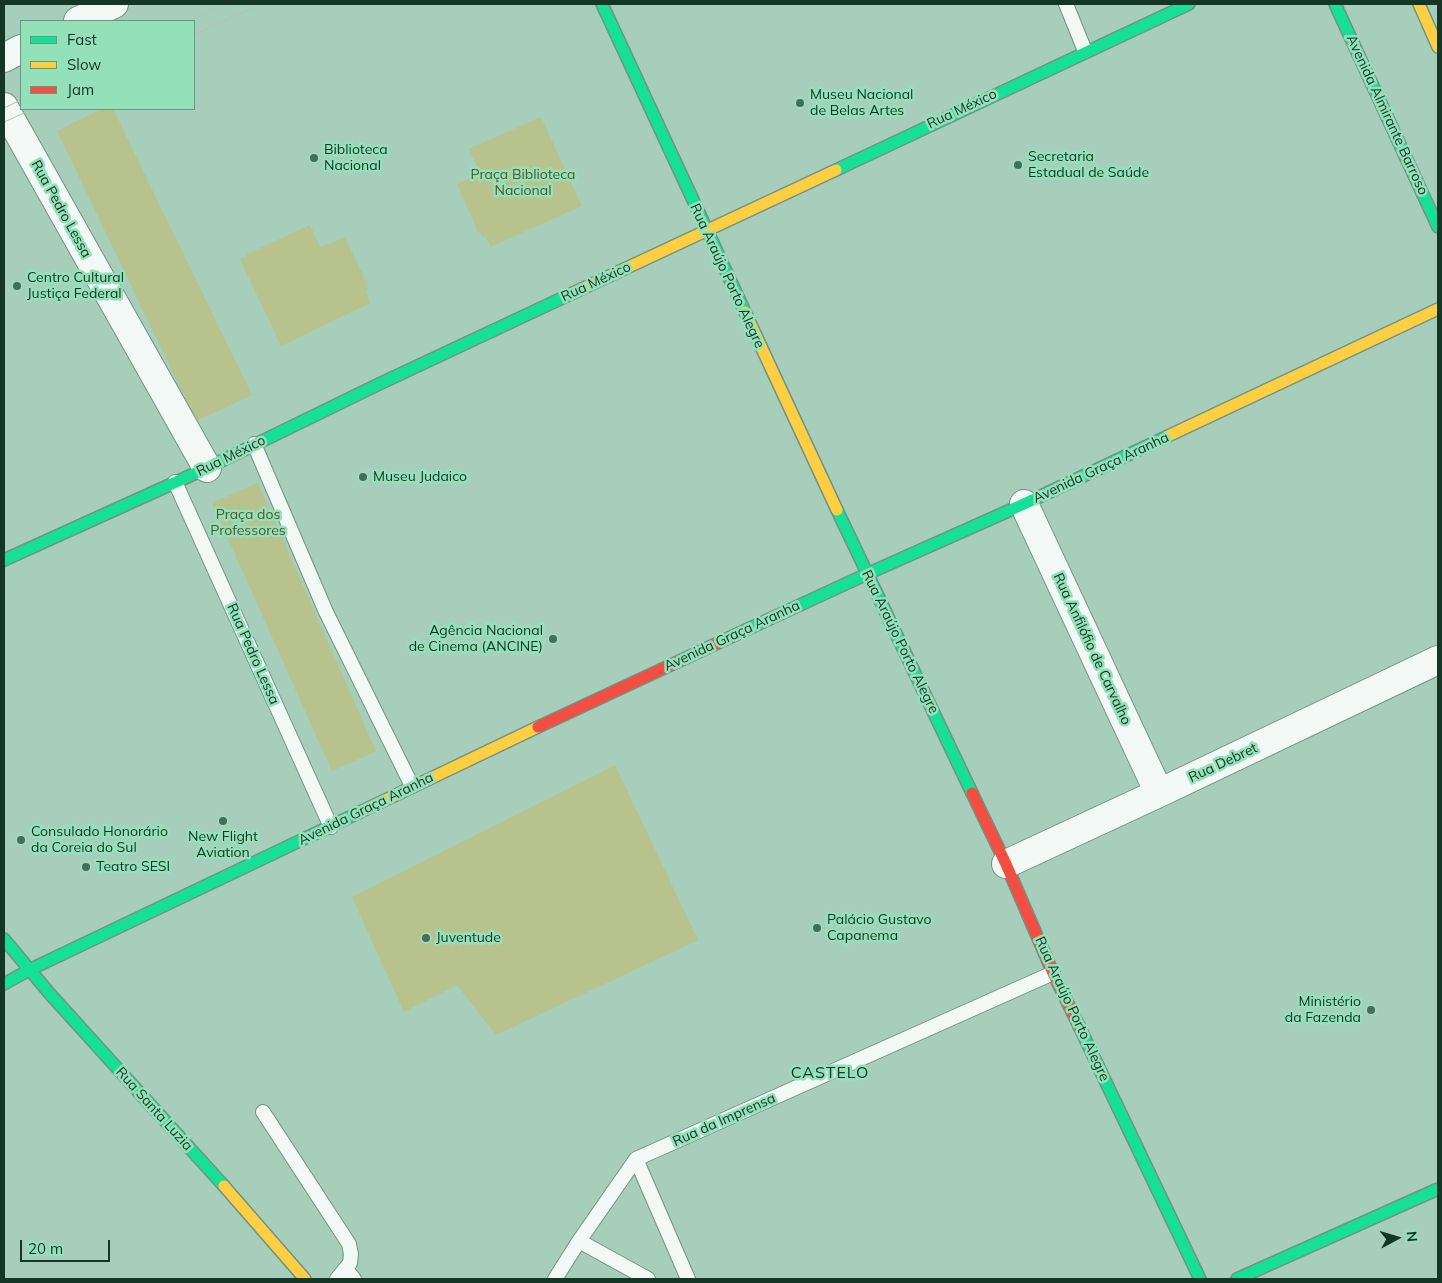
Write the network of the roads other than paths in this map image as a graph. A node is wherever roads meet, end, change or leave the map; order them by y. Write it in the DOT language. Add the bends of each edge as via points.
graph roads {
  1 [pos="114,4"];
  2 [pos="602,4"];
  3 [pos="1066,4"];
  4 [pos="1189,4"];
  5 [pos="1335,4"];
  6 [pos="1419,4"];
  7 [pos="80,20"];
  8 [pos="1438,47"];
  9 [pos="20,50"];
  10 [pos="1085,51"];
  11 [pos="4,58"];
  12 [pos="4,107"];
  13 [pos="1438,227"];
  14 [pos="706,230"];
  15 [pos="1438,309"];
  16 [pos="254,444"];
  17 [pos="207,468"];
  18 [pos="175,482"];
  19 [pos="1024,504"];
  20 [pos="4,560"];
  21 [pos="867,574"];
  22 [pos="1438,660"];
  23 [pos="412,786"];
  24 [pos="1159,793"];
  25 [pos="331,827"];
  26 [pos="1006,864"];
  27 [pos="4,939"];
  28 [pos="29,970"];
  29 [pos="1053,973"];
  30 [pos="4,984"];
  31 [pos="263,1112"];
  32 [pos="636,1159"];
  33 [pos="1438,1189"];
  34 [pos="579,1241"];
  35 [pos="346,1276"];
  36 [pos="306,1279"];
  37 [pos="555,1279"];
  38 [pos="648,1279"];
  39 [pos="688,1279"];
  40 [pos="1200,1279"];
  41 [pos="1237,1279"];
  1 -- 7 [label="street"];
  2 -- 14 [label="street, Rua Araújo Porto Alegre"];
  3 -- 10 [label="lane"];
  4 -- 10 [label="street, Rua México"];
  5 -- 13 [label="street, Avenida Almirante Barroso"];
  6 -- 8 [label="street"];
  9 -- 11 [label="street"];
  10 -- 14 [label="street, Rua México"];
  12 -- 17 [label="street, Rua Pedro Lessa"];
  14 -- 16 [label="street, Rua México"];
  14 -- 21 [label="street, Rua Araújo Porto Alegre"];
  15 -- 19 [label="street, Avenida Graça Aranha"];
  16 -- 17 [label="street, Rua México"];
  16 -- 23 [label="lane" via="326,612"];
  17 -- 18 [label="street, Rua México"];
  18 -- 20 [label="street, Rua México"];
  18 -- 25 [label="lane, Rua Pedro Lessa"];
  19 -- 21 [label="street, Avenida Graça Aranha"];
  19 -- 24 [label="street, Rua Anfilófio de Carvalho"];
  21 -- 23 [label="street, Avenida Graça Aranha"];
  21 -- 26 [label="street, Rua Araújo Porto Alegre"];
  22 -- 24 [label="street, Rua Debret"];
  23 -- 25 [label="street, Avenida Graça Aranha"];
  24 -- 26 [label="street, Rua Debret"];
  25 -- 28 [label="street, Avenida Graça Aranha"];
  26 -- 29 [label="street, Rua Araújo Porto Alegre"];
  27 -- 28 [label="street, Rua Santa Luzia"];
  28 -- 30 [label="street, Avenida Graça Aranha"];
  28 -- 36 [label="street, Rua Santa Luzia"];
  29 -- 32 [label="lane, Rua da Imprensa"];
  29 -- 40 [label="street, Rua Araújo Porto Alegre"];
  31 -- 35 [label="lane" via="348,1244 351,1254"];
  32 -- 34 [label="lane"];
  32 -- 39 [label="lane"];
  33 -- 41 [label="street"];
  34 -- 37 [label="lane"];
  34 -- 38 [label="lane"];
}
